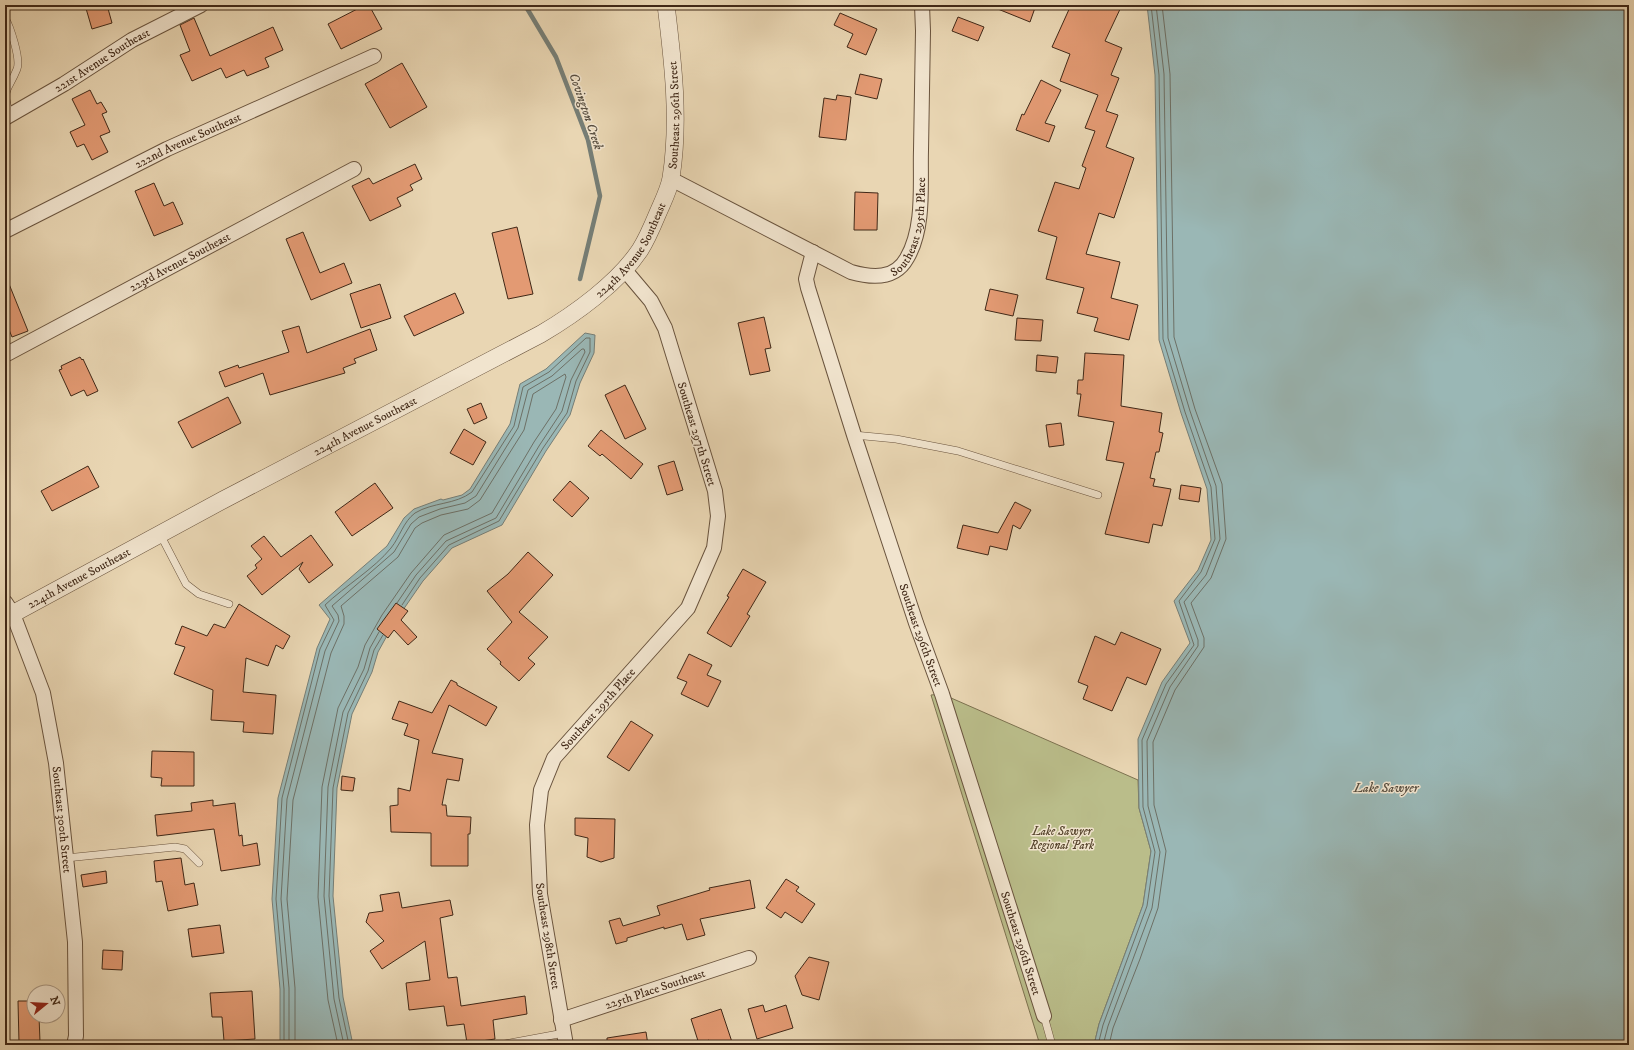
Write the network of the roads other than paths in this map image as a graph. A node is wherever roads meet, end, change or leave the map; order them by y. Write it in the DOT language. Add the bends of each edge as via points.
graph roads {
  1 [pos="201,5"];
  2 [pos="666,5"];
  3 [pos="922,5"];
  4 [pos="5,18"];
  5 [pos="374,56"];
  6 [pos="8,116"];
  7 [pos="354,169"];
  8 [pos="671,179"];
  9 [pos="5,231"];
  10 [pos="813,252"];
  11 [pos="624,269"];
  12 [pos="5,355"];
  13 [pos="854,435"];
  14 [pos="1098,495"];
  15 [pos="160,534"];
  16 [pos="229,604"];
  17 [pos="688,608"];
  18 [pos="8,611"];
  19 [pos="537,825"];
  20 [pos="66,858"];
  21 [pos="199,863"];
  22 [pos="749,958"];
  23 [pos="1044,1016"];
  24 [pos="564,1033"];
  25 [pos="74,1045"];
  26 [pos="499,1045"];
  27 [pos="1052,1045"];
  1 -- 6 [label="street, 221st Avenue Southeast" via="132,40"];
  2 -- 8 [label="street, Southeast 296th Street" via="673,65 674,133"];
  3 -- 10 [label="street, Southeast 295th Place" via="920,208 915,239 907,259 892,272 878,277 851,272"];
  4 -- 6 [label="lane" via="19,61 7,86"];
  5 -- 9 [label="street, 222nd Avenue Southeast" via="167,149"];
  7 -- 12 [label="street, 223rd Avenue Southeast"];
  8 -- 10 [label="street, Southeast 295th Place"];
  8 -- 11 [label="street, 224th Avenue Southeast" via="651,229"];
  10 -- 13 [label="street, Southeast 296th Street" via="806,279"];
  11 -- 15 [label="street, 224th Avenue Southeast" via="584,306 541,334"];
  11 -- 17 [label="street, Southeast 297th Street" via="651,301 665,328 715,491 718,516 714,548"];
  13 -- 14 [label="lane" via="896,439 958,451"];
  13 -- 23 [label="street, Southeast 296th Street" via="942,694"];
  15 -- 16 [label="lane" via="186,584 199,594"];
  15 -- 18 [label="street, 224th Avenue Southeast"];
  17 -- 19 [label="street, Southeast 295th Place" via="554,758 541,790"];
  18 -- 20 [label="street, Southeast 300th Street" via="42,693 56,763"];
  19 -- 24 [label="street, Southeast 298th Street" via="540,894"];
  20 -- 21 [label="lane" via="175,847 185,849"];
  20 -- 25 [label="street, Southeast 300th Street" via="75,942"];
  22 -- 24 [label="street, 225th Place Southeast"];
  23 -- 27 [label="lane"];
  24 -- 26 [label="lane"];
}
